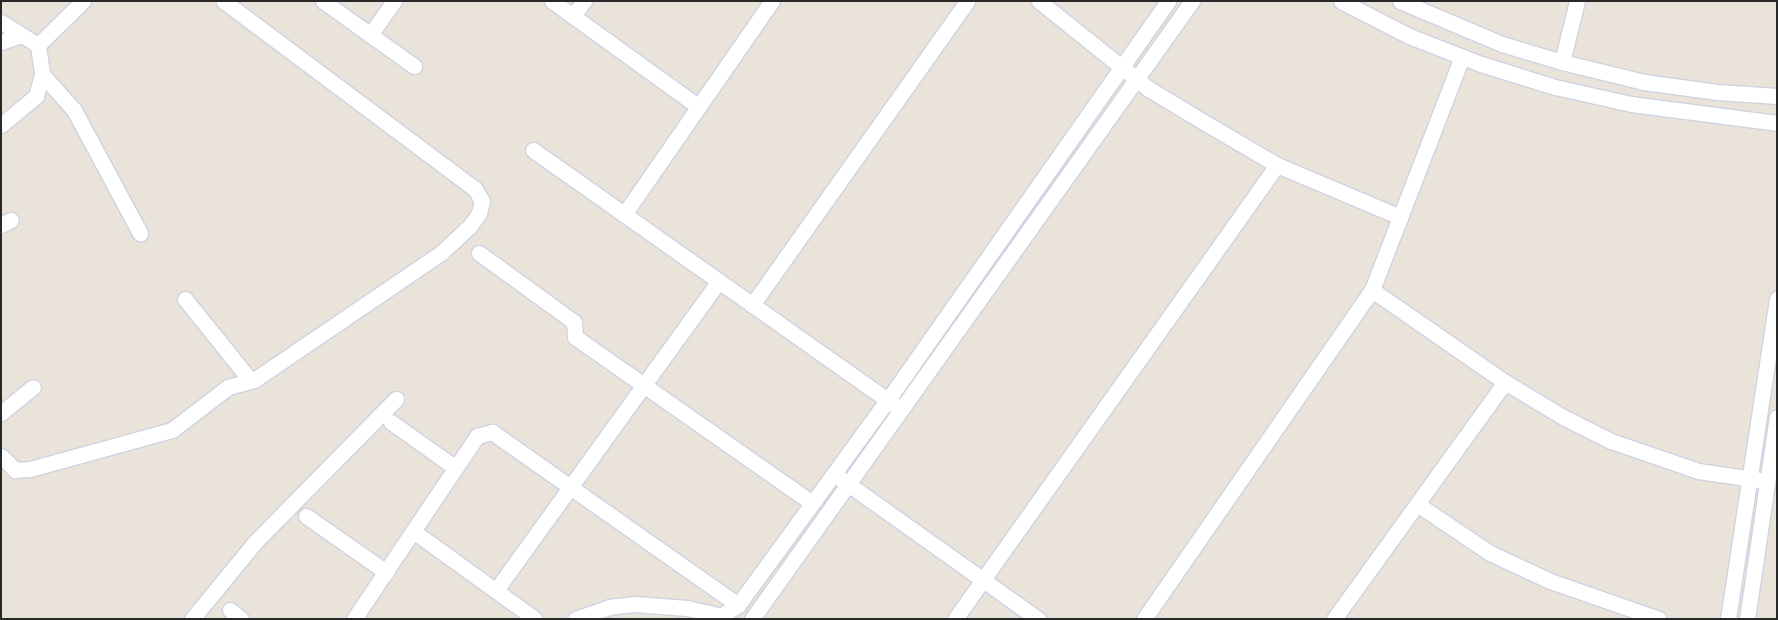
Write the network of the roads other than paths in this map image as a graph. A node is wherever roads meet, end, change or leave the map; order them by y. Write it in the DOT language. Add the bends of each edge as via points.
graph roads {
  1 [pos="83,1"];
  2 [pos="224,1"];
  3 [pos="323,1"];
  4 [pos="394,1"];
  5 [pos="552,1"];
  6 [pos="584,1"];
  7 [pos="772,1"];
  8 [pos="967,1"];
  9 [pos="1040,1"];
  10 [pos="1168,1"];
  11 [pos="1192,1"];
  12 [pos="1341,1"];
  13 [pos="1400,1"];
  14 [pos="1577,1"];
  15 [pos="573,16"];
  16 [pos="1,22"];
  17 [pos="21,34"];
  18 [pos="370,35"];
  19 [pos="1,42"];
  20 [pos="38,46"];
  21 [pos="1462,57"];
  22 [pos="1562,62"];
  23 [pos="414,66"];
  24 [pos="1122,68"];
  25 [pos="42,74"];
  26 [pos="1136,79"];
  27 [pos="1777,96"];
  28 [pos="699,107"];
  29 [pos="1777,122"];
  30 [pos="1,125"];
  31 [pos="533,150"];
  32 [pos="1277,164"];
  33 [pos="625,214"];
  34 [pos="1400,217"];
  35 [pos="140,233"];
  36 [pos="479,253"];
  37 [pos="719,281"];
  38 [pos="1372,290"];
  39 [pos="185,299"];
  40 [pos="1777,299"];
  41 [pos="752,305"];
  42 [pos="250,381"];
  43 [pos="1505,382"];
  44 [pos="644,385"];
  45 [pos="33,387"];
  46 [pos="396,399"];
  47 [pos="887,401"];
  48 [pos="902,409"];
  49 [pos="1,412"];
  50 [pos="1777,417"];
  51 [pos="391,422"];
  52 [pos="1,456"];
  53 [pos="454,467"];
  54 [pos="834,473"];
  55 [pos="1749,479"];
  56 [pos="1767,481"];
  57 [pos="849,484"];
  58 [pos="570,486"];
  59 [pos="812,503"];
  60 [pos="1416,504"];
  61 [pos="306,516"];
  62 [pos="413,531"];
  63 [pos="386,572"];
  64 [pos="983,580"];
  65 [pos="496,590"];
  66 [pos="738,605"];
  67 [pos="192,619"];
  68 [pos="354,619"];
  69 [pos="535,619"];
  70 [pos="575,619"];
  71 [pos="752,619"];
  72 [pos="955,619"];
  73 [pos="1038,619"];
  74 [pos="1144,619"];
  75 [pos="1334,619"];
  76 [pos="1659,619"];
  77 [pos="1728,619"];
  78 [pos="1747,619"];
  1 -- 20 [label="street"];
  2 -- 42 [label="street" via="475,189 482,201 470,226 442,252"];
  3 -- 18 [label="street"];
  4 -- 18 [label="street"];
  5 -- 15 [label="street"];
  6 -- 15 [label="street"];
  7 -- 28 [label="street"];
  8 -- 41 [label="street"];
  9 -- 24 [label="street"];
  10 -- 24 [label="street"];
  11 -- 26 [label="street"];
  12 -- 21 [label="street" via="1409,36"];
  13 -- 22 [label="street" via="1502,44"];
  14 -- 22 [label="street"];
  15 -- 28 [label="street"];
  16 -- 17 [label="street"];
  17 -- 19 [label="street"];
  17 -- 20 [label="street"];
  18 -- 23 [label="street"];
  20 -- 25 [label="street"];
  21 -- 29 [label="street" via="1555,87 1631,104"];
  21 -- 34 [label="street"];
  22 -- 27 [label="street" via="1644,82"];
  24 -- 26 [label="street"];
  24 -- 47 [label="street"];
  25 -- 30 [label="street" via="36,96"];
  25 -- 35 [label="street" via="74,110"];
  26 -- 32 [label="street"];
  26 -- 48 [label="street"];
  28 -- 33 [label="street"];
  31 -- 33 [label="street"];
  32 -- 34 [label="street"];
  32 -- 64 [label="street"];
  33 -- 37 [label="street"];
  34 -- 38 [label="street"];
  36 -- 44 [label="street" via="574,322 575,337"];
  37 -- 41 [label="street"];
  37 -- 44 [label="street"];
  38 -- 43 [label="street"];
  38 -- 74 [label="street"];
  39 -- 42 [label="street"];
  40 -- 55 [label="street"];
  41 -- 47 [label="street"];
  42 -- 52 [label="street" via="228,387 186,422 152,438 19,470 11,468"];
  43 -- 55 [label="street" via="1611,441 1698,470"];
  43 -- 60 [label="street"];
  44 -- 58 [label="street"];
  44 -- 59 [label="street"];
  45 -- 49 [label="street"];
  46 -- 67 [label="street" via="255,542"];
  47 -- 48 [label="street"];
  47 -- 54 [label="street"];
  48 -- 57 [label="street"];
  50 -- 56 [label="street"];
  51 -- 53 [label="street"];
  53 -- 58 [label="street" via="477,436 492,432"];
  53 -- 62 [label="street"];
  54 -- 57 [label="street"];
  54 -- 59 [label="street"];
  55 -- 56 [label="street"];
  55 -- 77 [label="street"];
  56 -- 78 [label="street"];
  57 -- 64 [label="street"];
  57 -- 71 [label="street"];
  58 -- 65 [label="street"];
  58 -- 66 [label="street"];
  59 -- 66 [label="street"];
  60 -- 75 [label="street"];
  60 -- 76 [label="street" via="1490,553 1550,581"];
  61 -- 63 [label="street"];
  62 -- 63 [label="street"];
  62 -- 65 [label="street"];
  63 -- 68 [label="street"];
  64 -- 72 [label="street"];
  64 -- 73 [label="street"];
  65 -- 69 [label="street"];
  66 -- 70 [label="street" via="721,616 687,608 635,604 609,607"];
}
